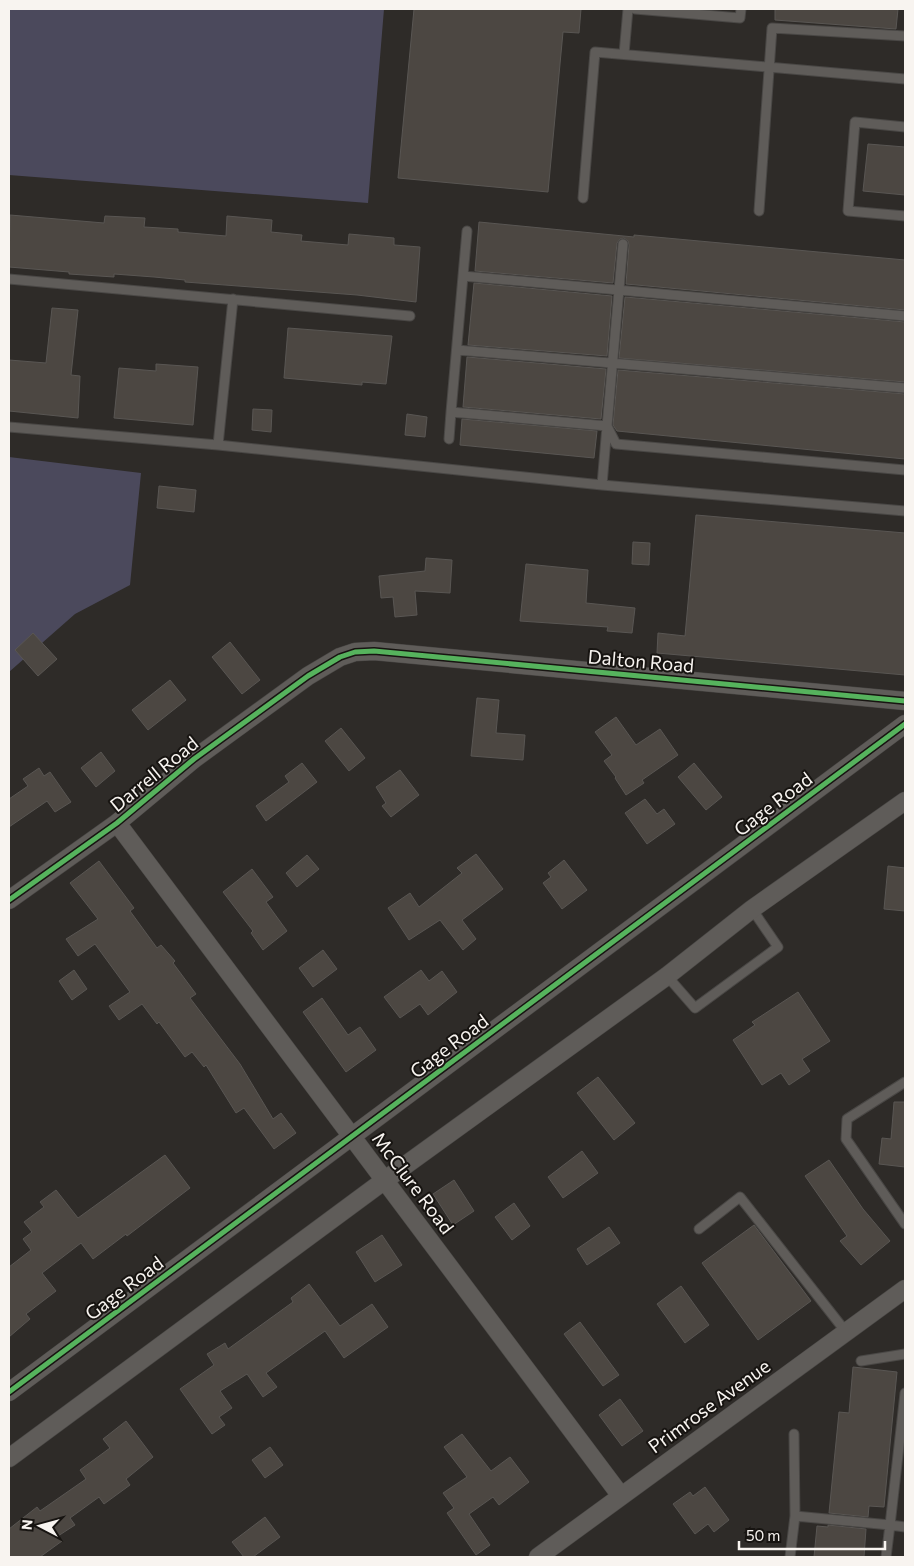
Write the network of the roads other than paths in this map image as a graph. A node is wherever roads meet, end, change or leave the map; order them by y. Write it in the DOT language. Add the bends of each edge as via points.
graph roads {
  1 [pos="628,9"];
  2 [pos="635,9"];
  3 [pos="741,9"];
  4 [pos="905,36"];
  5 [pos="624,54"];
  6 [pos="768,67"];
  7 [pos="905,79"];
  8 [pos="905,127"];
  9 [pos="583,198"];
  10 [pos="759,211"];
  11 [pos="905,216"];
  12 [pos="467,231"];
  13 [pos="623,244"];
  14 [pos="463,276"];
  15 [pos="9,279"];
  16 [pos="619,290"];
  17 [pos="233,299"];
  18 [pos="410,316"];
  19 [pos="905,316"];
  20 [pos="457,350"];
  21 [pos="612,364"];
  22 [pos="905,388"];
  23 [pos="451,412"];
  24 [pos="607,426"];
  25 [pos="9,427"];
  26 [pos="449,439"];
  27 [pos="218,446"];
  28 [pos="905,470"];
  29 [pos="602,485"];
  30 [pos="905,510"];
  31 [pos="374,651"];
  32 [pos="905,701"];
  33 [pos="905,724"];
  34 [pos="905,801"];
  35 [pos="117,823"];
  36 [pos="9,900"];
  37 [pos="752,909"];
  38 [pos="667,976"];
  39 [pos="905,1082"];
  40 [pos="353,1137"];
  41 [pos="384,1180"];
  42 [pos="905,1224"];
  43 [pos="699,1229"];
  44 [pos="905,1289"];
  45 [pos="846,1332"];
  46 [pos="905,1354"];
  47 [pos="861,1361"];
  48 [pos="9,1392"];
  49 [pos="905,1393"];
  50 [pos="794,1434"];
  51 [pos="902,1442"];
  52 [pos="9,1458"];
  53 [pos="621,1496"];
  54 [pos="795,1516"];
  55 [pos="890,1525"];
  56 [pos="905,1527"];
  57 [pos="538,1557"];
  58 [pos="790,1557"];
  59 [pos="886,1557"];
  1 -- 5 [label="lane"];
  2 -- 3 [label="lane" via="740,18"];
  4 -- 6 [label="lane" via="772,28"];
  5 -- 6 [label="lane"];
  5 -- 9 [label="lane" via="595,52"];
  6 -- 7 [label="lane"];
  6 -- 10 [label="lane"];
  8 -- 11 [label="lane" via="855,122 848,211"];
  12 -- 14 [label="lane"];
  13 -- 16 [label="lane"];
  14 -- 16 [label="lane"];
  14 -- 20 [label="lane"];
  15 -- 17 [label="lane"];
  16 -- 19 [label="lane"];
  16 -- 21 [label="lane"];
  17 -- 18 [label="lane"];
  17 -- 27 [label="lane"];
  20 -- 21 [label="lane"];
  20 -- 23 [label="lane"];
  21 -- 22 [label="lane"];
  21 -- 24 [label="lane"];
  23 -- 24 [label="lane"];
  23 -- 26 [label="lane"];
  24 -- 28 [label="lane" via="616,444"];
  24 -- 29 [label="lane"];
  25 -- 27 [label="lane"];
  27 -- 29 [label="lane"];
  29 -- 30 [label="lane"];
  31 -- 32 [label="street, Dalton Road"];
  31 -- 35 [label="street, Darrell Road" via="340,657 308,676 194,759"];
  33 -- 40 [label="street, Gage Road"];
  34 -- 37 [label="street"];
  35 -- 36 [label="street, Darrell Road"];
  35 -- 40 [label="street, McClure Road"];
  37 -- 38 [label="street"];
  37 -- 38 [label="lane" via="778,947 695,1008"];
  38 -- 41 [label="street"];
  39 -- 42 [label="lane" via="847,1119 846,1139"];
  40 -- 41 [label="street, McClure Road"];
  40 -- 48 [label="street, Gage Road"];
  41 -- 52 [label="street"];
  41 -- 53 [label="street, McClure Road"];
  43 -- 45 [label="lane" via="740,1197"];
  44 -- 45 [label="street, Primrose Avenue"];
  45 -- 53 [label="street, Primrose Avenue"];
  46 -- 47 [label="lane"];
  49 -- 51 [label="lane"];
  50 -- 54 [label="lane"];
  51 -- 55 [label="lane"];
  53 -- 57 [label="street, Primrose Avenue"];
  54 -- 55 [label="lane"];
  54 -- 58 [label="lane"];
  55 -- 56 [label="lane"];
  55 -- 59 [label="lane"];
}
